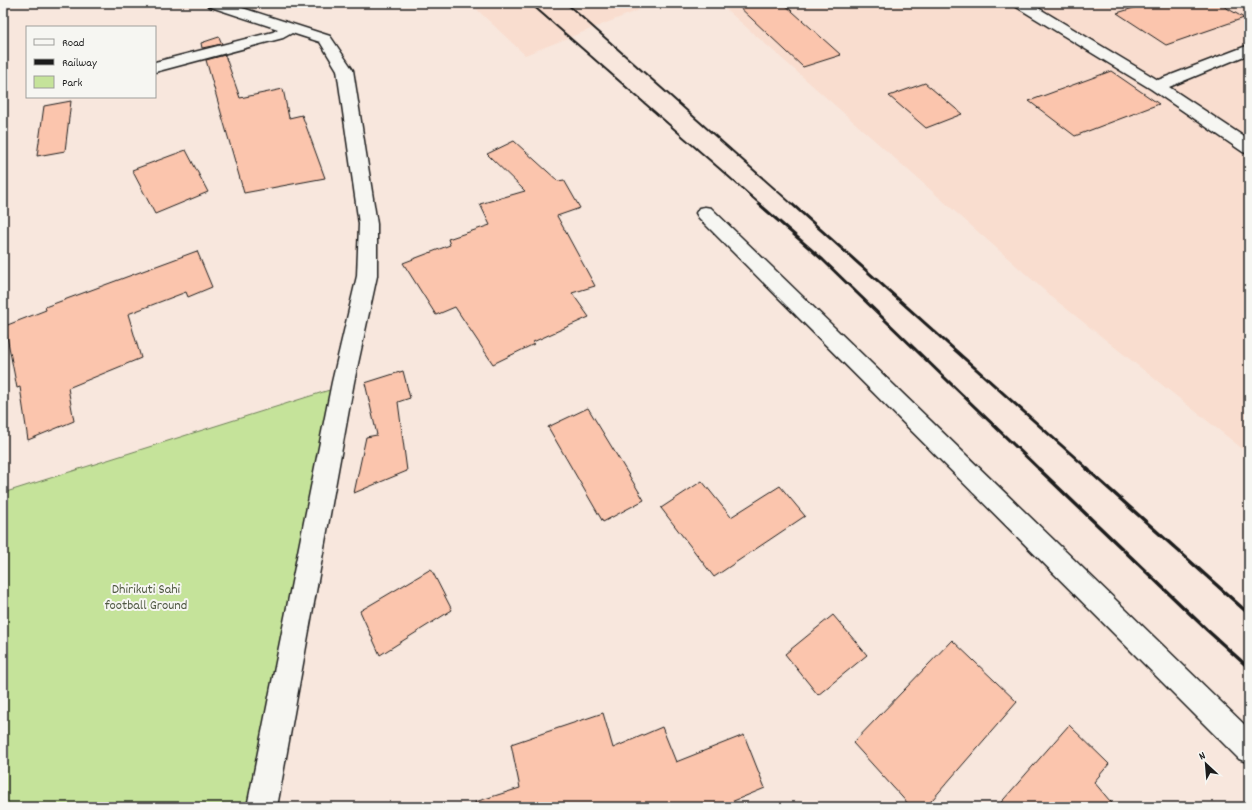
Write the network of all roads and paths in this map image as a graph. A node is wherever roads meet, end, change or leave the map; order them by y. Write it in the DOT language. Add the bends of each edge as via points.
graph roads {
  1 [pos="213,3"];
  2 [pos="1020,3"];
  3 [pos="290,28"];
  4 [pos="1249,49"];
  5 [pos="156,67"];
  6 [pos="1157,86"];
  7 [pos="1249,148"];
  8 [pos="705,213"];
  9 [pos="1249,749"];
  10 [pos="262,807"];
  1 -- 3 [label="street"];
  2 -- 6 [label="street"];
  3 -- 5 [label="street" via="278,35"];
  3 -- 10 [label="street" via="325,39 345,70 368,224 367,276 343,382"];
  4 -- 6 [label="street"];
  6 -- 7 [label="street"];
  8 -- 9 [label="street"];
}
